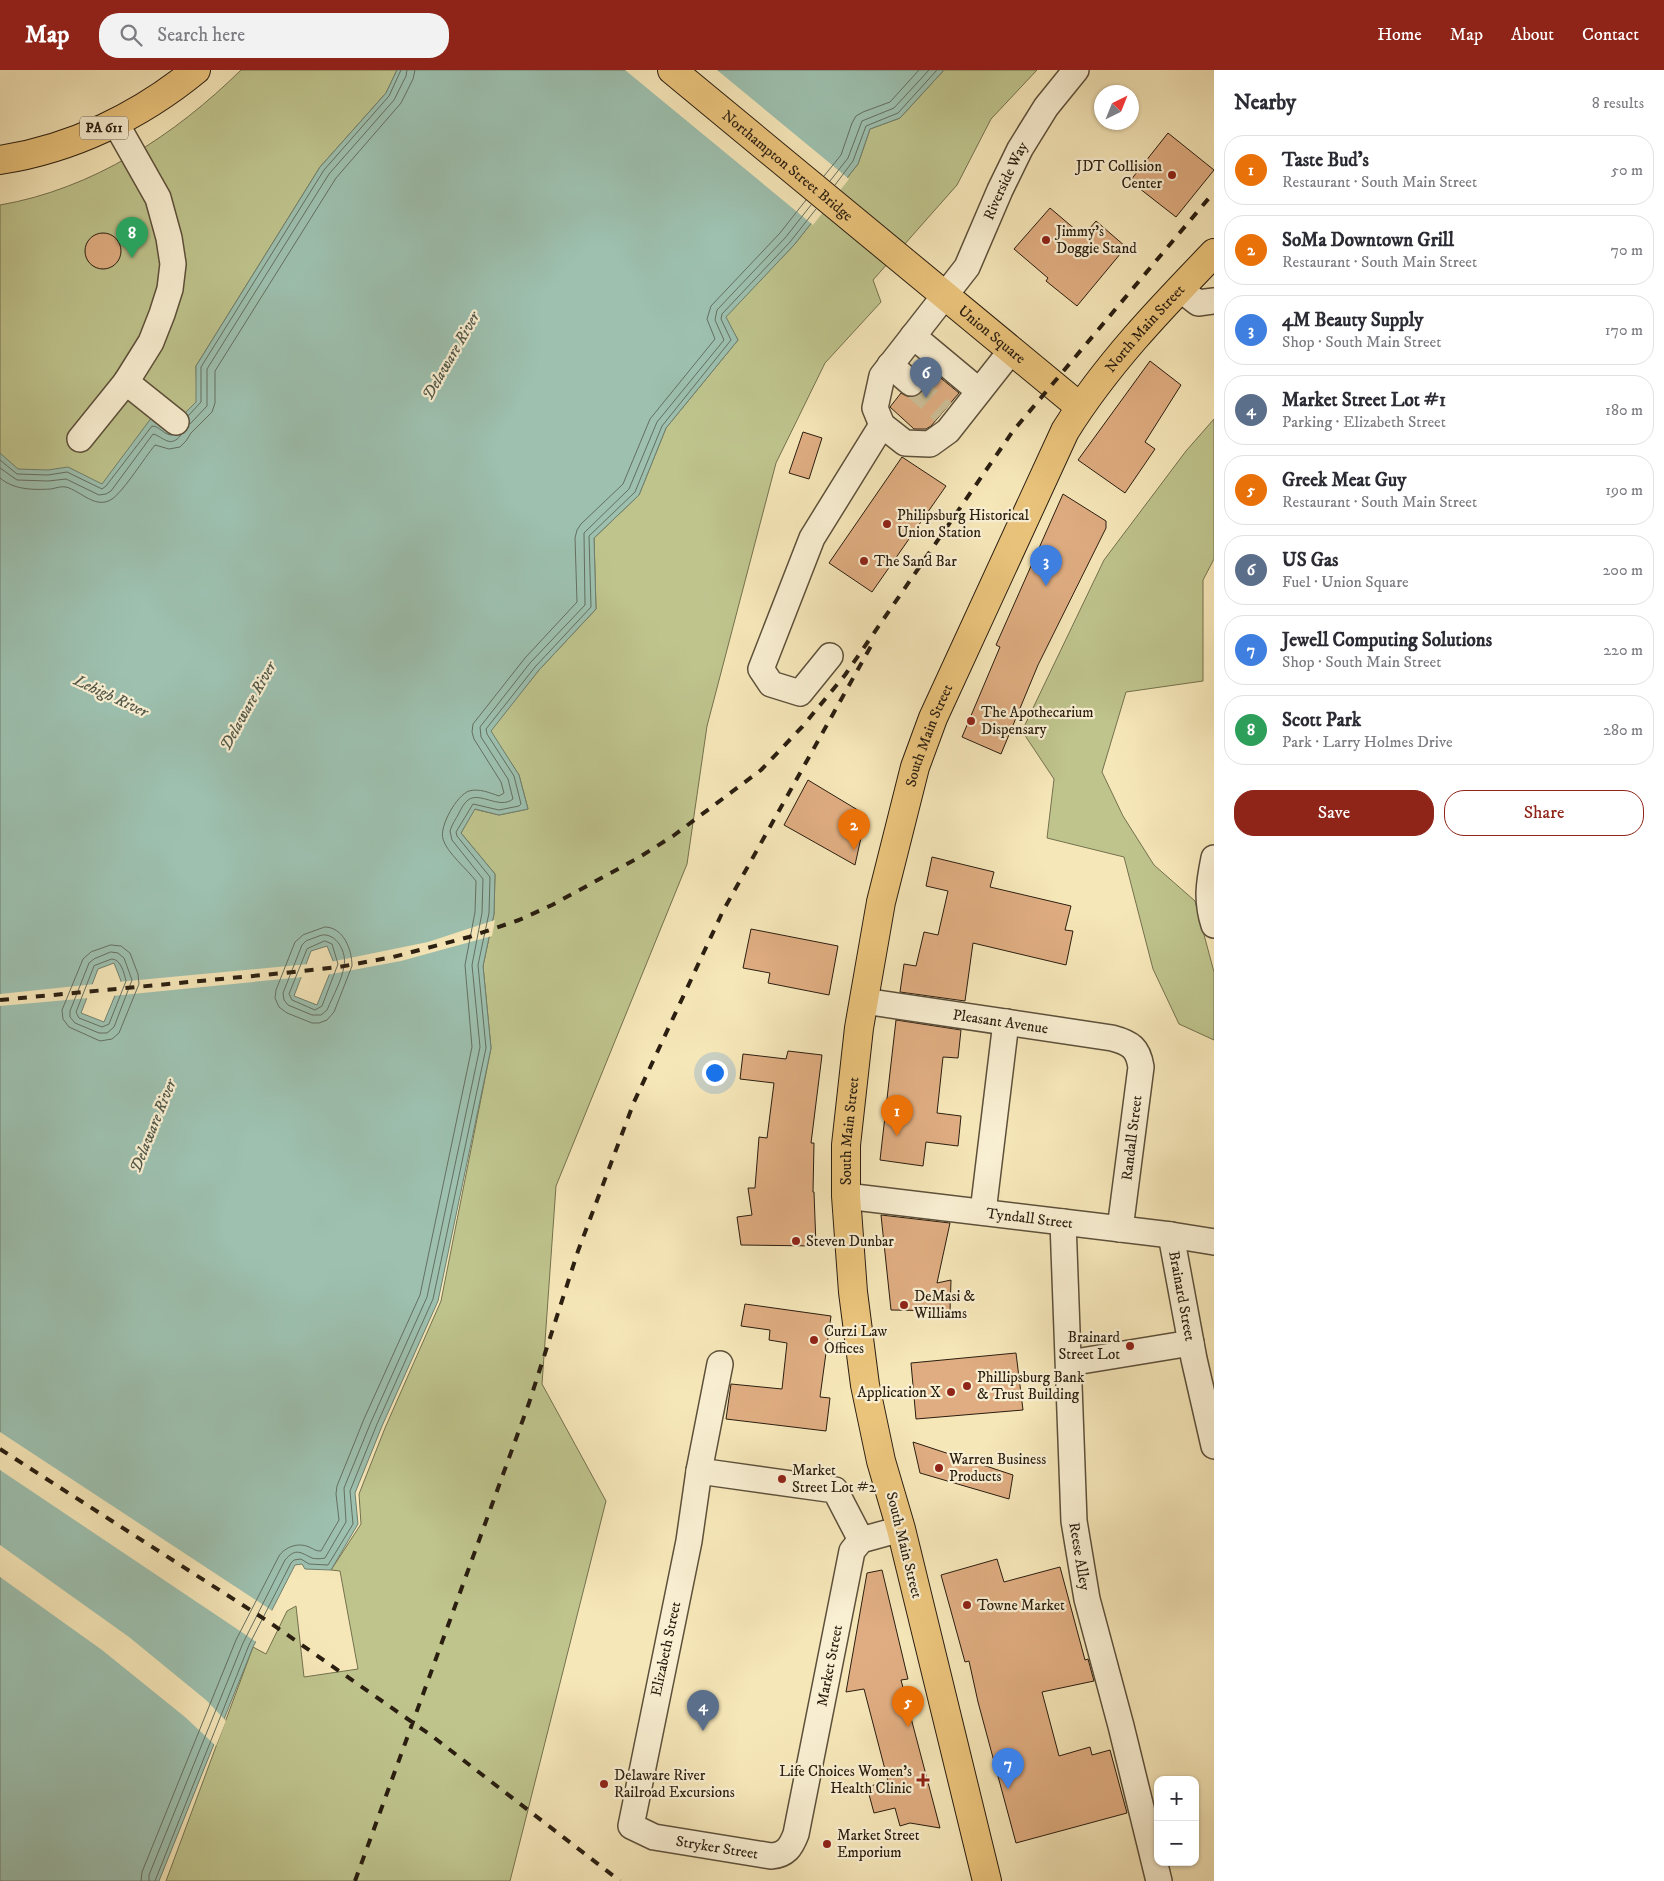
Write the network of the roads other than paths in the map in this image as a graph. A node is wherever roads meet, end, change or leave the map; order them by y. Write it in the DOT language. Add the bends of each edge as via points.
graph roads {
  1 [pos="196,70"];
  2 [pos="672,70"];
  3 [pos="1076,70"];
  4 [pos="115,122"];
  5 [pos="0,160"];
  6 [pos="1214,253"];
  7 [pos="904,261"];
  8 [pos="1180,289"];
  9 [pos="944,296"];
  10 [pos="1214,301"];
  11 [pos="913,336"];
  12 [pos="1011,351"];
  13 [pos="890,365"];
  14 [pos="126,382"];
  15 [pos="910,383"];
  16 [pos="979,391"];
  17 [pos="1080,407"];
  18 [pos="176,422"];
  19 [pos="882,425"];
  20 [pos="80,439"];
  21 [pos="830,656"];
  22 [pos="1214,858"];
  23 [pos="1214,925"];
  24 [pos="864,1001"];
  25 [pos="1006,1022"];
  26 [pos="1135,1048"];
  27 [pos="846,1196"];
  28 [pos="983,1212"];
  29 [pos="1063,1222"];
  30 [pos="1120,1229"];
  31 [pos="1171,1235"];
  32 [pos="1214,1242"];
  33 [pos="1191,1343"];
  34 [pos="1069,1363"];
  35 [pos="720,1364"];
  36 [pos="1214,1446"];
  37 [pos="699,1471"];
  38 [pos="901,1529"];
  39 [pos="860,1540"];
  40 [pos="631,1826"];
  41 [pos="796,1834"];
  42 [pos="987,1881"];
  43 [pos="1159,1881"];
  1 -- 4 [label="main road, PA 611" via="158,99"];
  2 -- 7 [label="main road, Northampton Street Bridge"];
  3 -- 9 [label="street, Riverside Way" via="1046,107 1020,149 967,267"];
  4 -- 5 [label="main road, PA 611" via="56,147"];
  4 -- 14 [label="street" via="158,198 173,264 170,289 151,342"];
  6 -- 8 [label="main road, North Main Street"];
  7 -- 9 [label="main road, Union Square"];
  8 -- 10 [label="street" via="1198,302"];
  8 -- 17 [label="main road, North Main Street" via="1117,358"];
  9 -- 11 [label="street, Riverside Way"];
  9 -- 12 [label="main road, Union Square"];
  11 -- 13 [label="street, Riverside Way"];
  11 -- 16 [label="street"];
  12 -- 16 [label="street"];
  12 -- 17 [label="main road, Union Square"];
  13 -- 15 [label="street"];
  13 -- 19 [label="street, Riverside Way" via="882,376 874,408"];
  14 -- 18 [label="street"];
  14 -- 20 [label="street"];
  16 -- 19 [label="street" via="948,418 948,431 930,444 905,443"];
  17 -- 24 [label="main road, South Main Street" via="1059,444 920,749 881,902"];
  19 -- 21 [label="street" via="812,538 760,669 771,684 800,693"];
  22 -- 23 [label="street" via="1208,901"];
  24 -- 25 [label="street, Pleasant Avenue"];
  24 -- 27 [label="main road, South Main Street" via="846,1145"];
  25 -- 26 [label="street, Pleasant Avenue" via="1112,1038"];
  25 -- 28 [label="street"];
  26 -- 30 [label="street, Randall Street" via="1141,1067"];
  27 -- 28 [label="street, Tyndall Street"];
  27 -- 38 [label="main road, South Main Street" via="864,1385"];
  28 -- 29 [label="street, Tyndall Street"];
  29 -- 30 [label="street, Tyndall Street"];
  29 -- 34 [label="street, Reese Alley"];
  30 -- 31 [label="street, Tyndall Street"];
  31 -- 32 [label="street, Tyndall Street"];
  31 -- 33 [label="street, Brainard Street"];
  33 -- 34 [label="street"];
  33 -- 36 [label="street, Brainard Street"];
  34 -- 43 [label="street, Reese Alley" via="1074,1521 1080,1560"];
  35 -- 37 [label="street, Elizabeth Street"];
  37 -- 39 [label="street" via="835,1490"];
  37 -- 40 [label="street, Elizabeth Street"];
  38 -- 39 [label="street"];
  38 -- 42 [label="main road, South Main Street"];
  39 -- 41 [label="street, Market Street" via="852,1551 847,1571"];
  40 -- 41 [label="street, Stryker Street" via="654,1837 771,1856 791,1847"];
}
